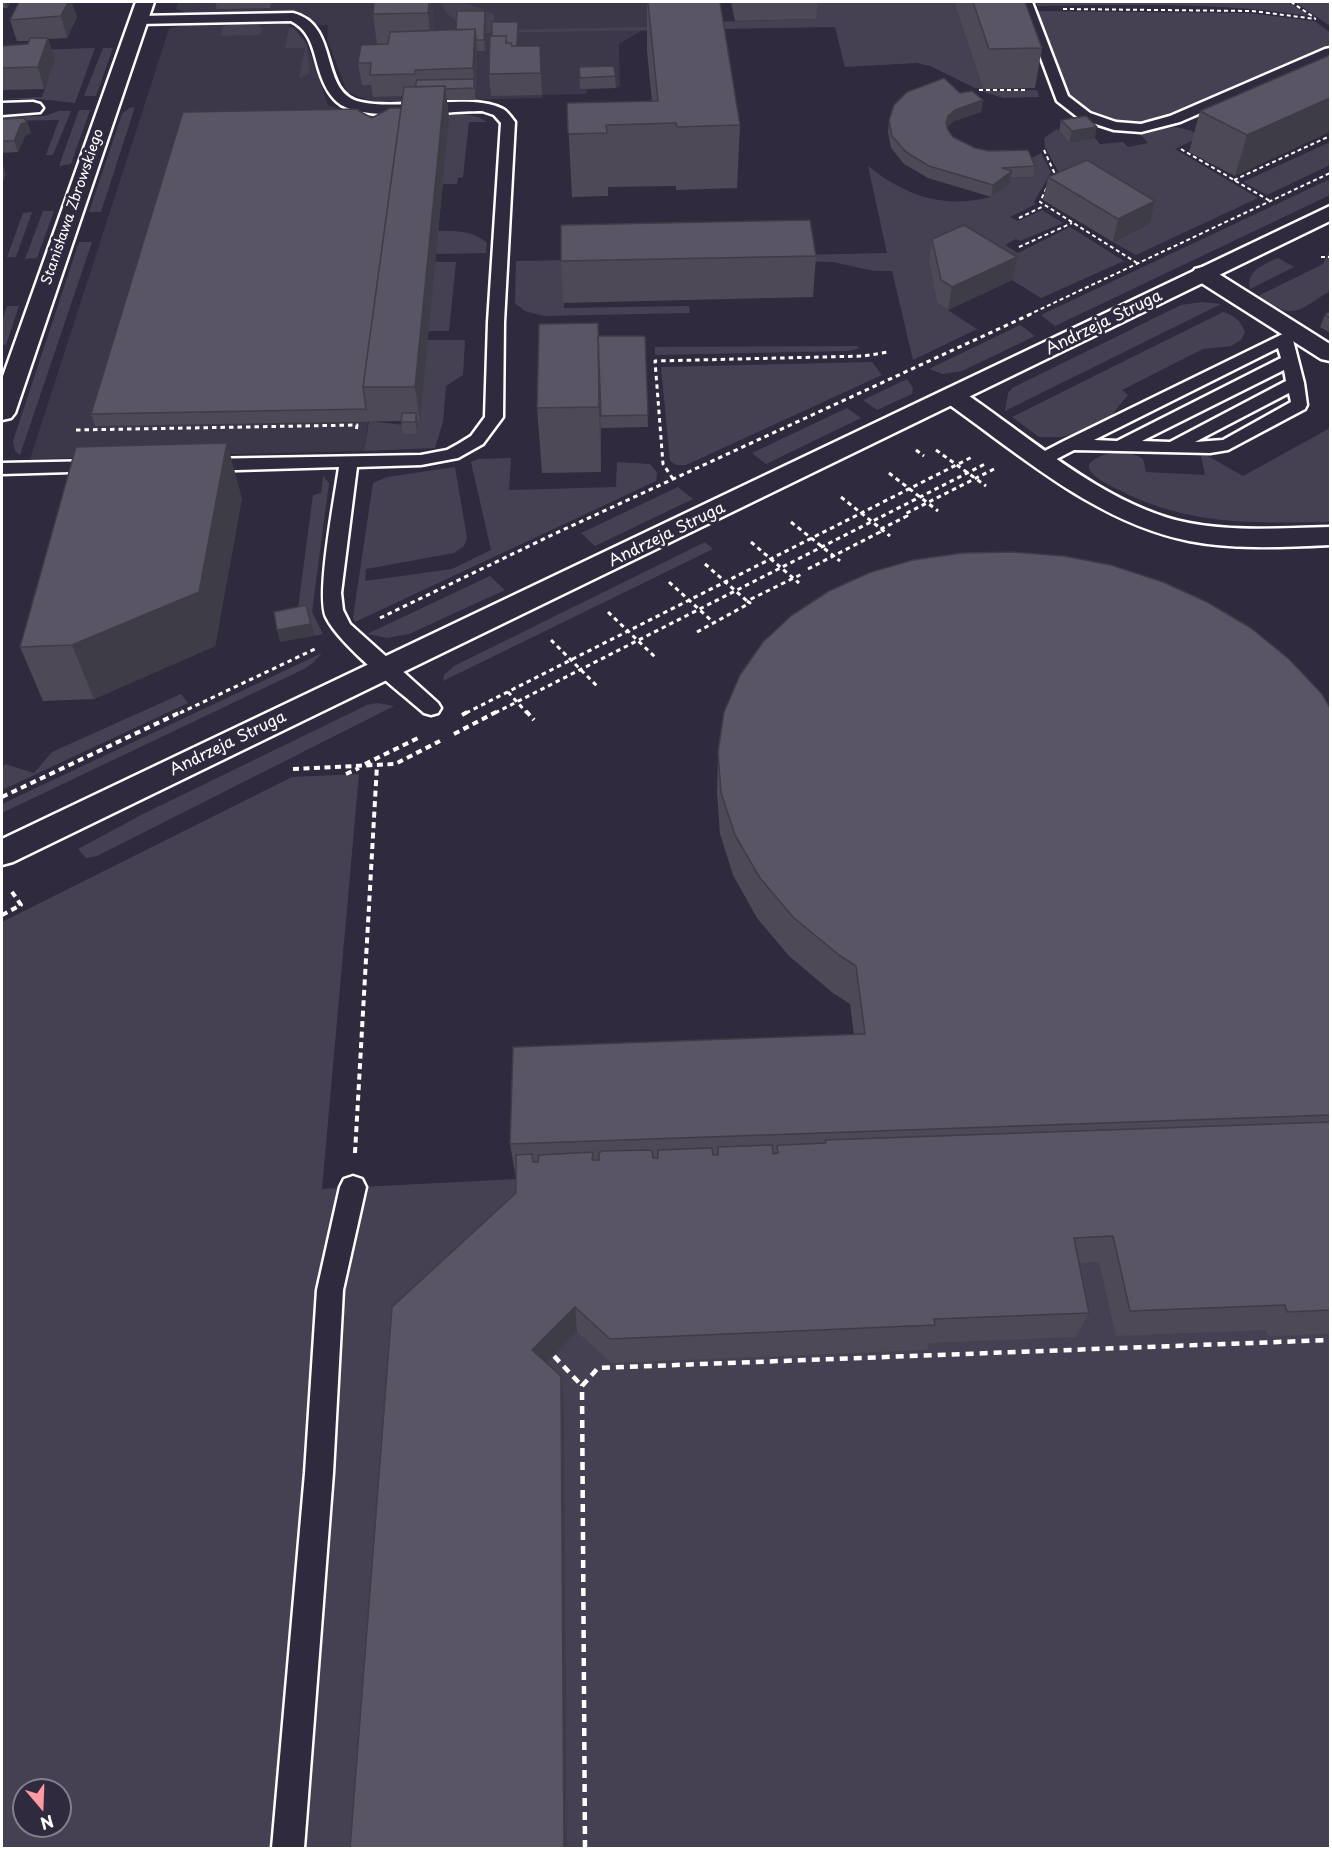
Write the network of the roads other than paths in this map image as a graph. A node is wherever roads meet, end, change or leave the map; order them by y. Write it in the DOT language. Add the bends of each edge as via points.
graph roads {
  1 [pos="1028,5"];
  2 [pos="141,11"];
  3 [pos="1330,52"];
  4 [pos="33,108"];
  5 [pos="2,109"];
  6 [pos="1330,213"];
  7 [pos="1203,274"];
  8 [pos="1291,335"];
  9 [pos="1330,354"];
  10 [pos="1290,360"];
  11 [pos="953,396"];
  12 [pos="2,413"];
  13 [pos="1071,445"];
  14 [pos="1119,446"];
  15 [pos="1026,447"];
  16 [pos="349,462"];
  17 [pos="182,465"];
  18 [pos="111,467"];
  19 [pos="2,469"];
  20 [pos="1330,536"];
  21 [pos="386,668"];
  22 [pos="431,708"];
  23 [pos="2,854"];
  24 [pos="353,1187"];
  25 [pos="288,1848"];
  1 -- 3 [label="lane" via="1059,94 1079,112 1114,126 1158,125"];
  2 -- 12 [label="street, Stanisława Zbrowskiego"];
  2 -- 16 [label="lane" via="303,20 336,93 348,103 368,108 483,107 499,112 508,122 494,417 477,440 452,454 421,460"];
  4 -- 5 [label="street"];
  6 -- 7 [label="street, Andrzeja Struga"];
  7 -- 8 [label="street"];
  7 -- 11 [label="street, Andrzeja Struga"];
  8 -- 9 [label="street"];
  8 -- 10 [label="lane"];
  8 -- 13 [label="lane"];
  10 -- 14 [label="lane"];
  10 -- 14 [label="lane" via="1299,405 1228,445"];
  11 -- 15 [label="street"];
  11 -- 21 [label="street, Andrzeja Struga"];
  13 -- 14 [label="lane"];
  13 -- 15 [label="lane"];
  15 -- 20 [label="street" via="1123,510 1172,529 1220,536"];
  16 -- 17 [label="lane"];
  16 -- 21 [label="lane" via="332,608 348,634"];
  18 -- 19 [label="lane"];
  21 -- 22 [label="lane"];
  21 -- 23 [label="street, Andrzeja Struga"];
  24 -- 25 [label="lane" via="330,1290"];
}
